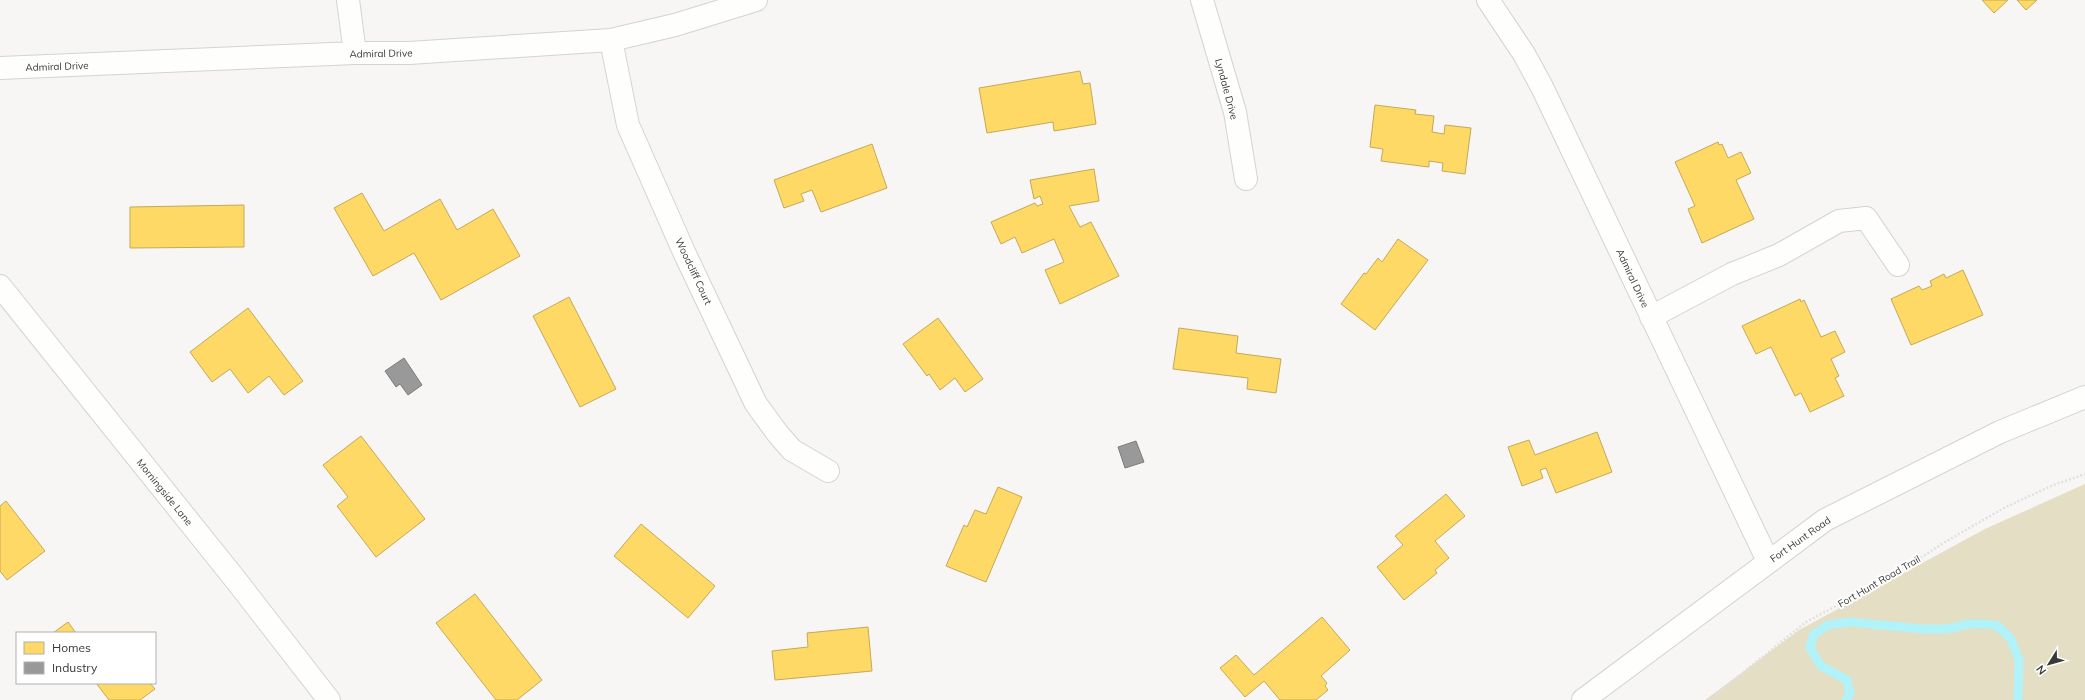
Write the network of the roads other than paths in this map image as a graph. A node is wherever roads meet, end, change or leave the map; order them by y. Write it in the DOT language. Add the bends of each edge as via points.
graph roads {
  1 [pos="348,0"];
  2 [pos="756,0"];
  3 [pos="1202,0"];
  4 [pos="1488,0"];
  5 [pos="611,40"];
  6 [pos="355,53"];
  7 [pos="0,68"];
  8 [pos="1246,179"];
  9 [pos="1898,265"];
  10 [pos="0,286"];
  11 [pos="1651,317"];
  12 [pos="2085,397"];
  13 [pos="828,471"];
  14 [pos="1768,561"];
  15 [pos="329,700"];
  16 [pos="1583,700"];
  1 -- 6 [label="street"];
  2 -- 5 [label="street, Admiral Drive" via="675,25"];
  3 -- 8 [label="street, Lyndale Drive" via="1235,112"];
  4 -- 11 [label="street, Admiral Drive" via="1524,54 1542,87"];
  5 -- 6 [label="street, Admiral Drive" via="409,53"];
  5 -- 13 [label="street, Woodcliff Court" via="628,125 684,252 756,404 792,450"];
  6 -- 7 [label="street, Admiral Drive"];
  9 -- 11 [label="street" via="1866,218 1839,221 1779,255 1732,274"];
  10 -- 15 [label="street, Morningside Lane"];
  11 -- 14 [label="street, Admiral Drive"];
  12 -- 14 [label="street, Fort Hunt Road" via="1987,439 1825,520"];
  14 -- 16 [label="street, Fort Hunt Road"];
}
